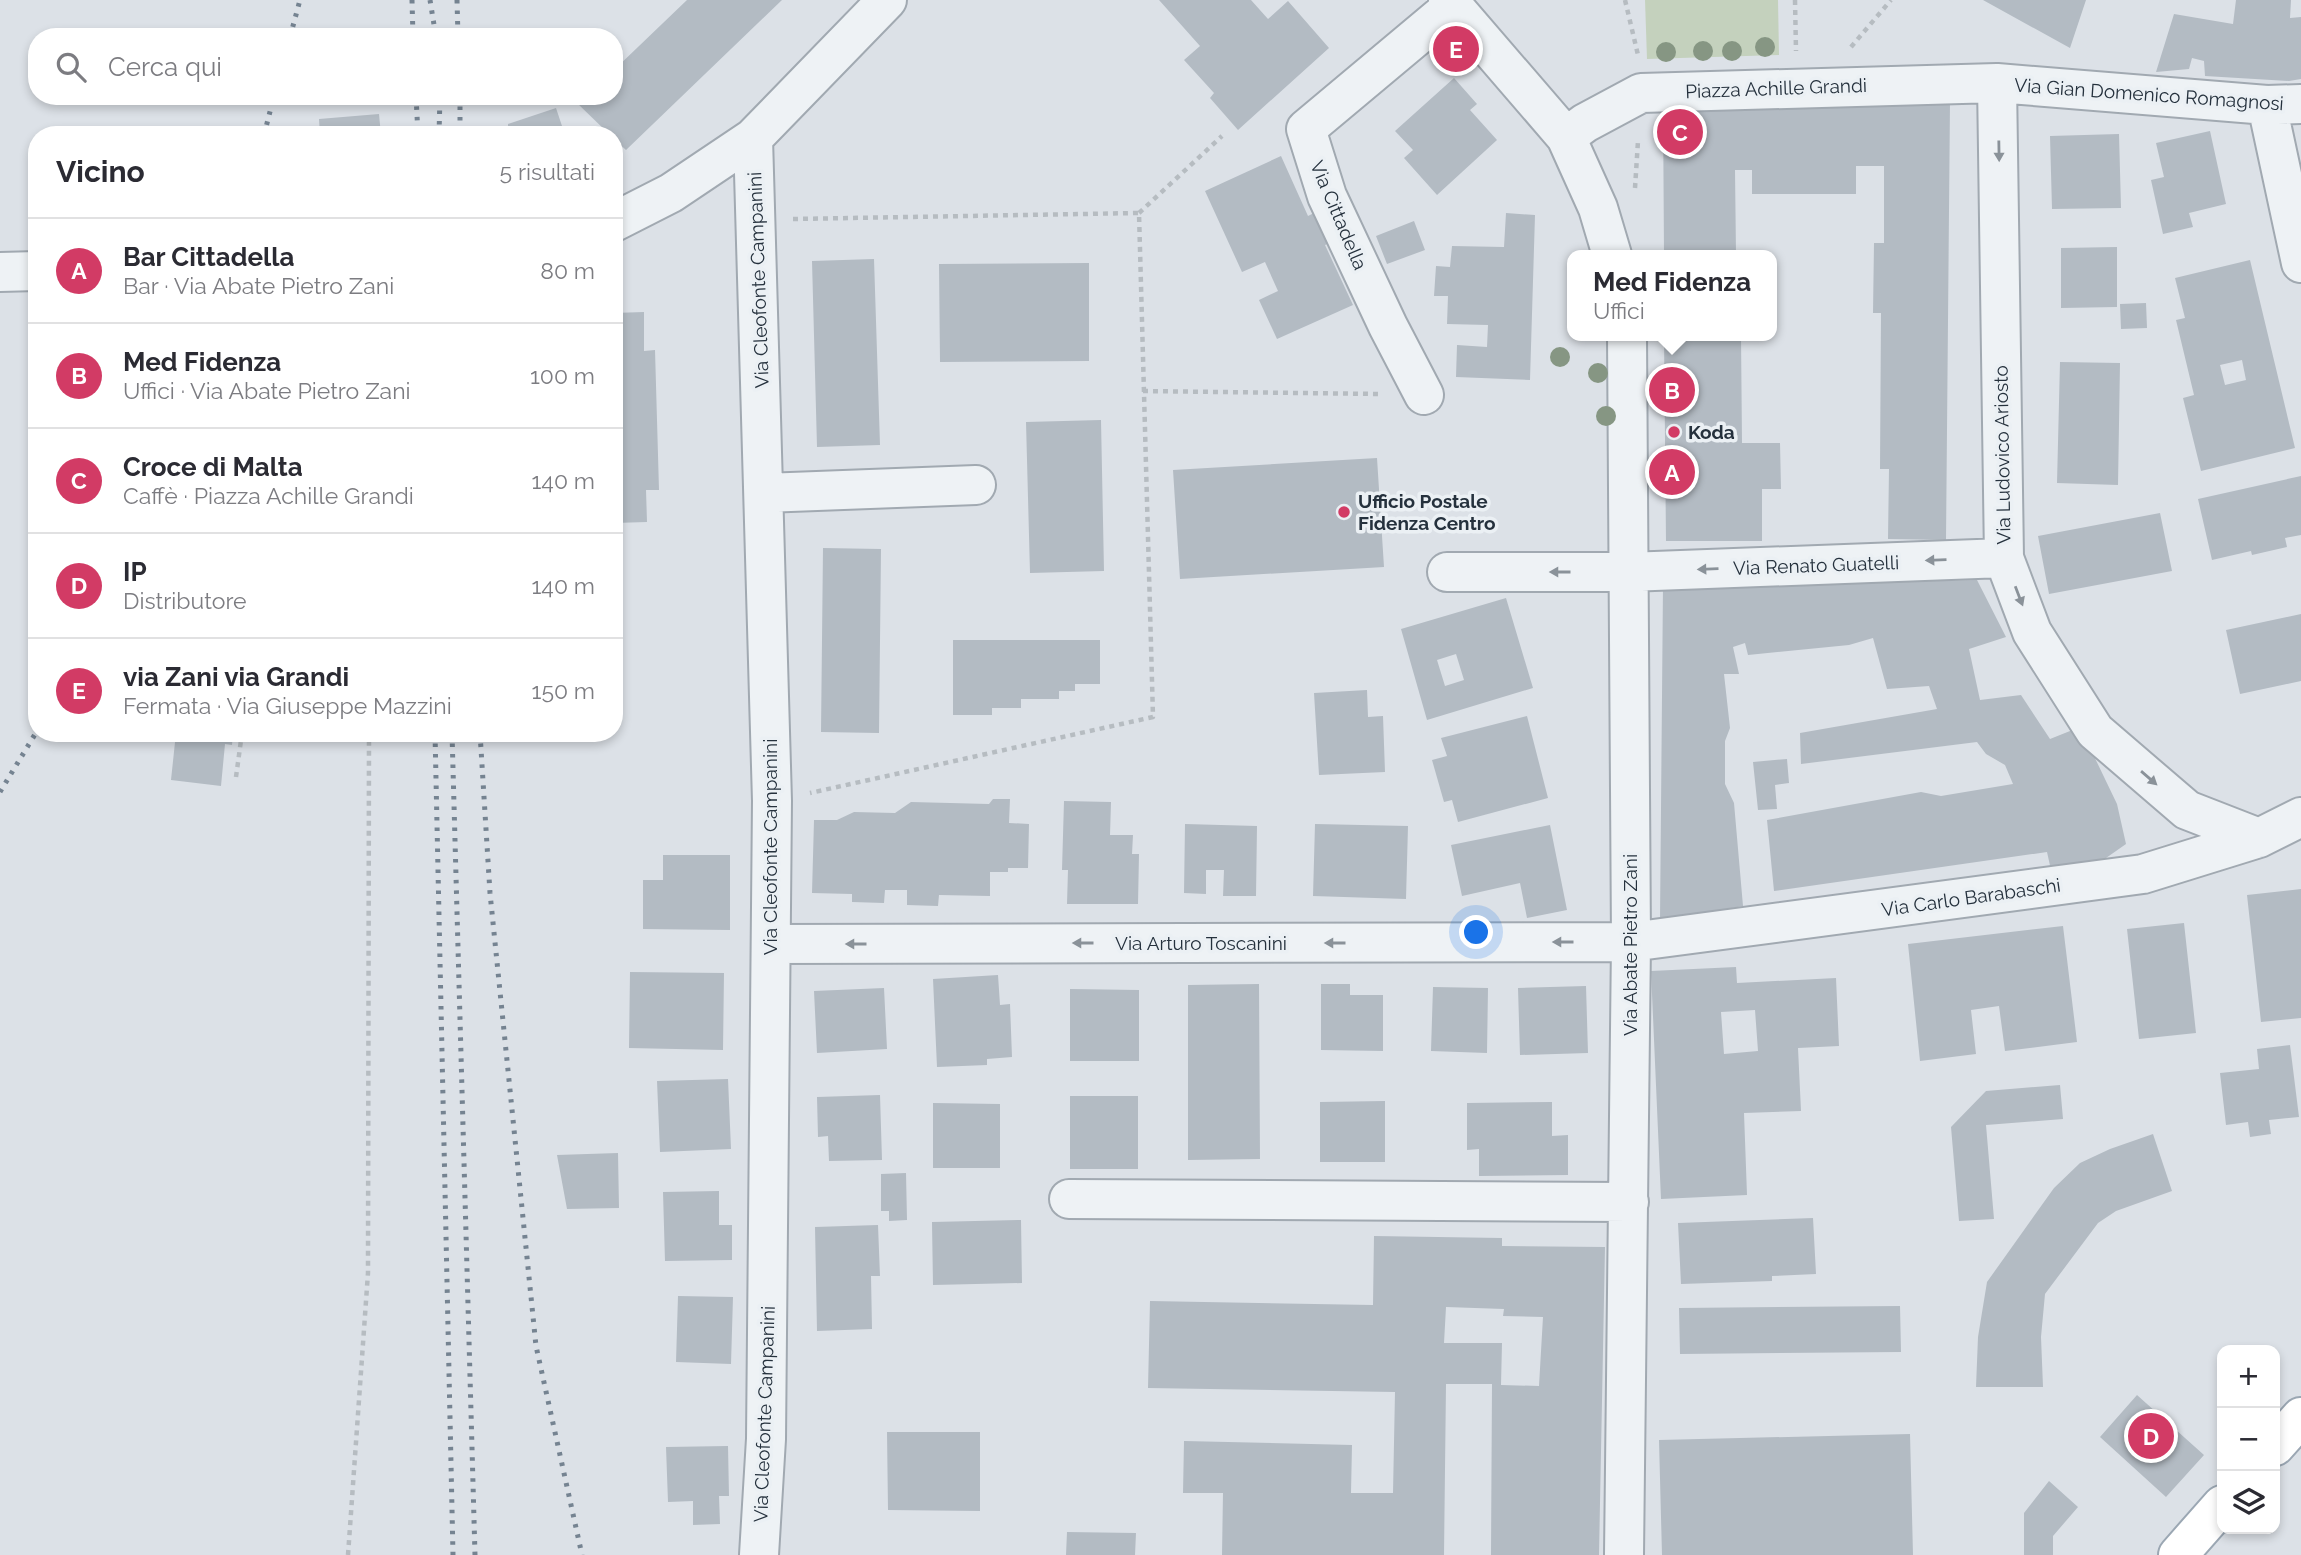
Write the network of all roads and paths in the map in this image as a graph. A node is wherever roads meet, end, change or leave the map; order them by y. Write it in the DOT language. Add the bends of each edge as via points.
graph roads {
  1 [pos="887,0"];
  2 [pos="1625,0"];
  3 [pos="1795,0"];
  4 [pos="1892,0"];
  5 [pos="1450,3"];
  6 [pos="1850,49"];
  7 [pos="1997,83"];
  8 [pos="1797,87"];
  9 [pos="1641,93"];
  10 [pos="2284,104"];
  11 [pos="1222,136"];
  12 [pos="1566,137"];
  13 [pos="753,138"];
  14 [pos="1634,201"];
  15 [pos="1139,213"];
  16 [pos="623,217"];
  17 [pos="757,220"];
  18 [pos="1611,250"];
  19 [pos="2301,263"];
  20 [pos="28,271"];
  21 [pos="0,272"];
  22 [pos="1627,341"];
  23 [pos="1143,391"];
  24 [pos="1424,395"];
  25 [pos="976,485"];
  26 [pos="764,493"];
  27 [pos="2004,558"];
  28 [pos="1447,572"];
  29 [pos="1628,572"];
  30 [pos="241,742"];
  31 [pos="369,742"];
  32 [pos="236,777"];
  33 [pos="772,801"];
  34 [pos="2301,817"];
  35 [pos="2259,838"];
  36 [pos="1631,942"];
  37 [pos="771,944"];
  38 [pos="1069,1199"];
  39 [pos="1629,1202"];
  40 [pos="2301,1417"];
  41 [pos="2280,1440"];
  42 [pos="2217,1511"];
  43 [pos="348,1555"];
  44 [pos="759,1555"];
  45 [pos="1624,1555"];
  46 [pos="2178,1555"];
  1 -- 13 [label="street"];
  2 -- 9 [label="path"];
  3 -- 8 [label="path"];
  4 -- 6 [label="path"];
  5 -- 12 [label="street"];
  5 -- 24 [label="street, Via Cittadella" via="1306,129 1327,196"];
  7 -- 8 [label="street, Piazza Achille Grandi"];
  7 -- 10 [label="street, Via Gian Domenico Romagnosi"];
  7 -- 27 [label="street, Via Ludovico Ariosto, one-way"];
  8 -- 9 [label="street, Piazza Achille Grandi"];
  9 -- 12 [label="street, Piazza Achille Grandi"];
  9 -- 14 [label="path"];
  10 -- 19 [label="street"];
  11 -- 15 [label="path"];
  12 -- 18 [label="street" via="1598,208"];
  13 -- 16 [label="street" via="671,193"];
  13 -- 17 [label="street, Via Cleofonte Campanini"];
  15 -- 17 [label="path"];
  15 -- 23 [label="path"];
  17 -- 26 [label="street, Via Cleofonte Campanini"];
  20 -- 21 [label="street"];
  22 -- 29 [label="street, Via Abate Pietro Zani"];
  23 -- 24 [label="path"];
  23 -- 33 [label="path" via="1153,717"];
  25 -- 26 [label="street"];
  26 -- 33 [label="street, Via Cleofonte Campanini"];
  27 -- 29 [label="street, Via Renato Guatelli, one-way"];
  27 -- 35 [label="street, Via Ludovico Ariosto, one-way" via="2032,632 2095,731 2187,810"];
  29 -- 28 [label="street, Via Renato Guatelli, one-way"];
  29 -- 36 [label="street, Via Abate Pietro Zani"];
  30 -- 32 [label="path"];
  31 -- 43 [label="path" via="368,1273"];
  33 -- 37 [label="street, Via Cleofonte Campanini"];
  34 -- 35 [label="street, Via Carlo Barabaschi"];
  35 -- 36 [label="street, Via Carlo Barabaschi" via="2143,874"];
  36 -- 37 [label="street, Via Arturo Toscanini, one-way"];
  36 -- 39 [label="street, Via Abate Pietro Zani"];
  37 -- 44 [label="street, Via Cleofonte Campanini" via="766,1439"];
  38 -- 39 [label="street"];
  39 -- 45 [label="street, Via Abate Pietro Zani"];
  40 -- 41 [label="main road"];
  42 -- 46 [label="main road"];
}
